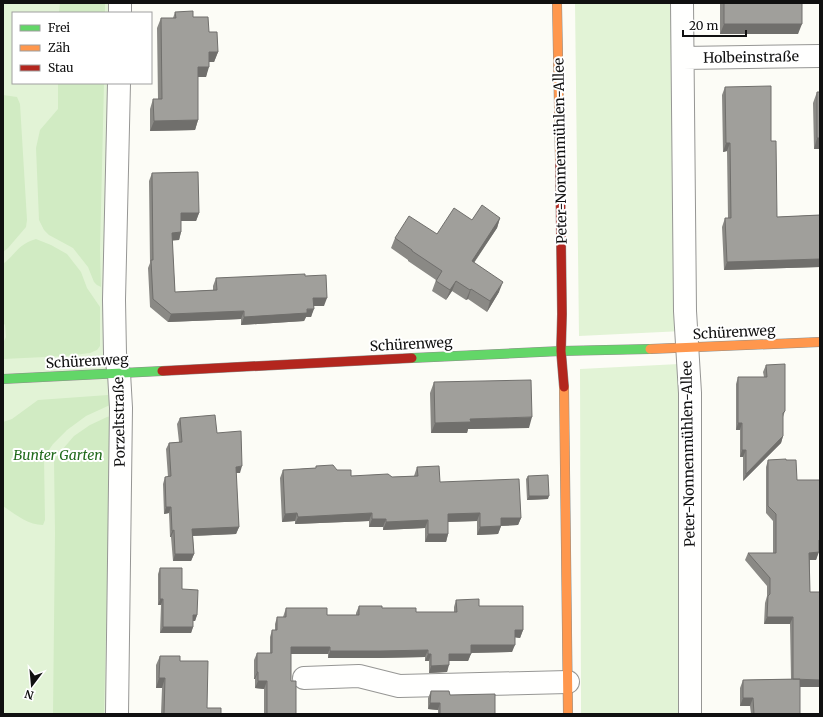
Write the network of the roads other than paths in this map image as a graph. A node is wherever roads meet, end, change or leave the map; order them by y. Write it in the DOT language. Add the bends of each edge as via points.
graph roads {
  1 [pos="557,3"];
  2 [pos="682,3"];
  3 [pos="820,56"];
  4 [pos="683,58"];
  5 [pos="119,84"];
  6 [pos="820,342"];
  7 [pos="687,349"];
  8 [pos="562,351"];
  9 [pos="119,373"];
  10 [pos="3,379"];
  11 [pos="304,678"];
  12 [pos="568,682"];
  13 [pos="117,714"];
  14 [pos="568,714"];
  15 [pos="690,714"];
  1 -- 8 [label="main road, Peter-Nonnenmühlen-Allee"];
  2 -- 4 [label="street, Peter-Nonnenmühlen-Allee"];
  3 -- 4 [label="street, Holbeinstraße"];
  4 -- 7 [label="street, Peter-Nonnenmühlen-Allee"];
  5 -- 9 [label="street, Porzeltstraße" via="114,300 115,354"];
  6 -- 7 [label="main road, Schürenweg"];
  7 -- 8 [label="main road, Schürenweg"];
  7 -- 15 [label="street, Peter-Nonnenmühlen-Allee" via="690,393"];
  8 -- 9 [label="main road, Schürenweg"];
  8 -- 12 [label="main road, Peter-Nonnenmühlen-Allee"];
  9 -- 10 [label="main road, Schürenweg"];
  9 -- 13 [label="street, Porzeltstraße" via="121,408"];
  11 -- 12 [label="street" via="359,676 399,686"];
  12 -- 14 [label="main road, Peter-Nonnenmühlen-Allee"];
}
